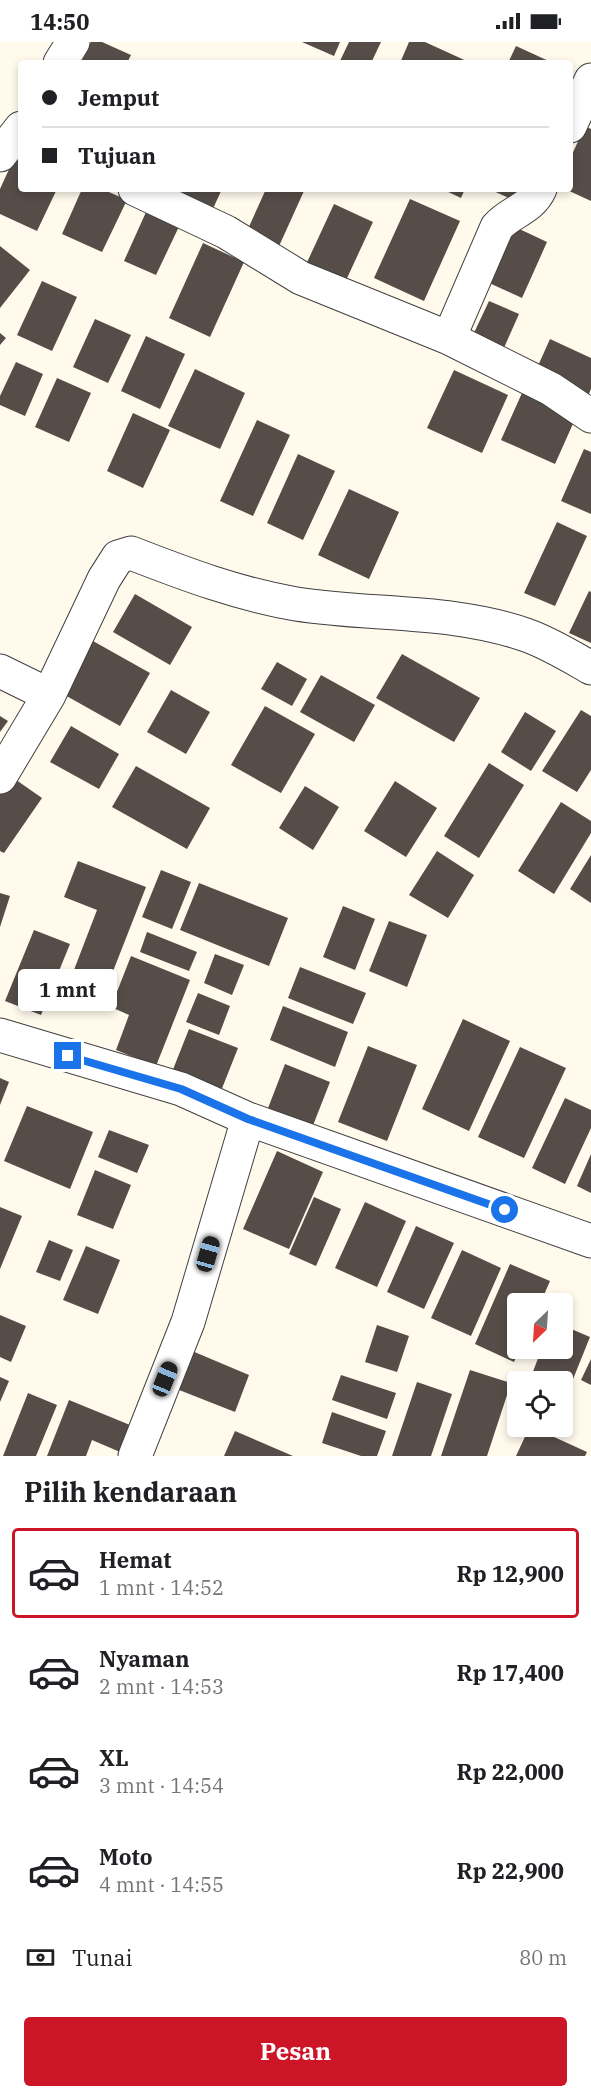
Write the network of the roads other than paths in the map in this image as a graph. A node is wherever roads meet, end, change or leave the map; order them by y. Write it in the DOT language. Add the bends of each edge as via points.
graph roads {
  1 [pos="73,42"];
  2 [pos="62,60"];
  3 [pos="591,80"];
  4 [pos="573,119"];
  5 [pos="141,192"];
  6 [pos="538,192"];
  7 [pos="449,338"];
  8 [pos="591,416"];
  9 [pos="591,668"];
  10 [pos="0,671"];
  11 [pos="49,695"];
  12 [pos="0,777"];
  13 [pos="0,1035"];
  14 [pos="248,1119"];
  15 [pos="591,1241"];
  16 [pos="135,1456"];
  1 -- 2 [label="street"];
  3 -- 4 [label="street"];
  5 -- 7 [label="street" via="226,232 301,278"];
  6 -- 7 [label="street" via="531,205 506,217 497,228"];
  7 -- 8 [label="street" via="551,389"];
  9 -- 11 [label="street" via="544,642 499,628 414,614 296,604 212,585 125,553 104,579"];
  10 -- 11 [label="street"];
  11 -- 12 [label="street"];
  13 -- 14 [label="street" via="181,1089"];
  14 -- 15 [label="street"];
  14 -- 16 [label="street" via="188,1322"];
}
